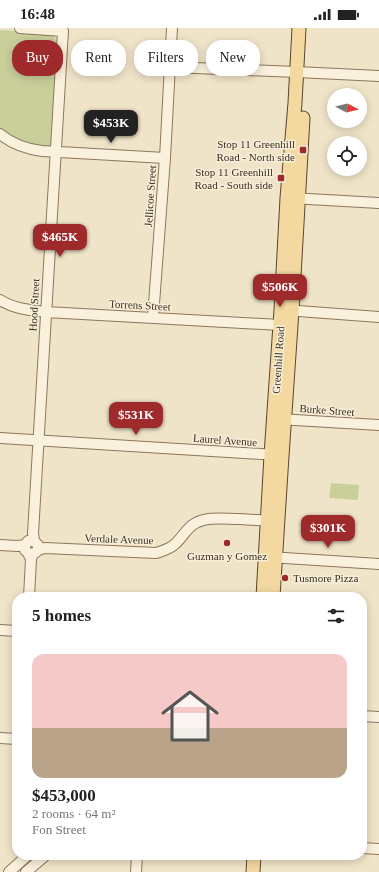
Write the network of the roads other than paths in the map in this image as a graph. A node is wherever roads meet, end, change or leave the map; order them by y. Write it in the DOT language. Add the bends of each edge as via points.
graph roads {
  1 [pos="20,28"];
  2 [pos="172,28"];
  3 [pos="299,28"];
  4 [pos="308,28"];
  5 [pos="64,29"];
  6 [pos="171,40"];
  7 [pos="198,68"];
  8 [pos="302,72"];
  9 [pos="170,76"];
  10 [pos="379,76"];
  11 [pos="0,134"];
  12 [pos="55,152"];
  13 [pos="165,158"];
  14 [pos="292,198"];
  15 [pos="379,203"];
  16 [pos="0,300"];
  17 [pos="287,310"];
  18 [pos="46,312"];
  19 [pos="379,316"];
  20 [pos="153,317"];
  21 [pos="280,325"];
  22 [pos="279,419"];
  23 [pos="379,425"];
  24 [pos="0,438"];
  25 [pos="38,440"];
  26 [pos="276,455"];
  27 [pos="272,521"];
  28 [pos="0,545"];
  29 [pos="31,547"];
  30 [pos="270,557"];
  31 [pos="379,564"];
  32 [pos="29,592"];
  33 [pos="264,592"];
  34 [pos="273,592"];
  35 [pos="0,630"];
  36 [pos="12,631"];
  37 [pos="367,716"];
  38 [pos="379,717"];
  39 [pos="0,738"];
  40 [pos="12,739"];
  41 [pos="367,848"];
  42 [pos="379,849"];
  43 [pos="22,860"];
  44 [pos="40,860"];
  45 [pos="137,860"];
  46 [pos="254,860"];
  47 [pos="9,872"];
  48 [pos="26,872"];
  49 [pos="136,872"];
  50 [pos="253,872"];
  1 -- 5 [label="street"];
  2 -- 6 [label="street, Jellicoe Street"];
  3 -- 8 [label="main road, Greenhill Road"];
  4 -- 8 [label="main road, Greenhill Road"];
  5 -- 12 [label="street, Hood Street"];
  7 -- 8 [label="street"];
  8 -- 10 [label="street"];
  8 -- 14 [label="main road, Greenhill Road"];
  9 -- 13 [label="street, Jellicoe Street"];
  11 -- 12 [label="street" via="30,149"];
  12 -- 13 [label="street"];
  12 -- 18 [label="street, Hood Street"];
  13 -- 20 [label="street, Jellicoe Street"];
  14 -- 15 [label="street"];
  14 -- 17 [label="main road, Greenhill Road"];
  16 -- 18 [label="street, Torrens Street" via="17,308"];
  17 -- 19 [label="street"];
  17 -- 21 [label="main road, Greenhill Road"];
  17 -- 22 [label="main road, Greenhill Road"];
  18 -- 20 [label="street, Torrens Street"];
  18 -- 25 [label="street, Hood Street"];
  20 -- 21 [label="street, Torrens Street"];
  21 -- 22 [label="main road, Greenhill Road"];
  22 -- 23 [label="street, Burke Street"];
  22 -- 26 [label="main road, Greenhill Road"];
  24 -- 25 [label="street, Laurel Avenue"];
  25 -- 26 [label="street, Laurel Avenue"];
  25 -- 29 [label="street, Hood Street"];
  26 -- 27 [label="main road, Greenhill Road"];
  27 -- 29 [label="street, Verdale Avenue" via="213,518 203,520 190,527 171,547 156,553"];
  27 -- 30 [label="main road, Greenhill Road"];
  28 -- 29 [label="street, Verdale Avenue"];
  29 -- 32 [label="street, Hood Street"];
  30 -- 31 [label="street"];
  30 -- 33 [label="main road, Greenhill Road"];
  30 -- 34 [label="main road, Greenhill Road"];
  35 -- 36 [label="street"];
  37 -- 38 [label="street"];
  39 -- 40 [label="street"];
  41 -- 42 [label="street"];
  43 -- 47 [label="street"];
  44 -- 48 [label="street"];
  45 -- 49 [label="street"];
  46 -- 50 [label="main road"];
}
